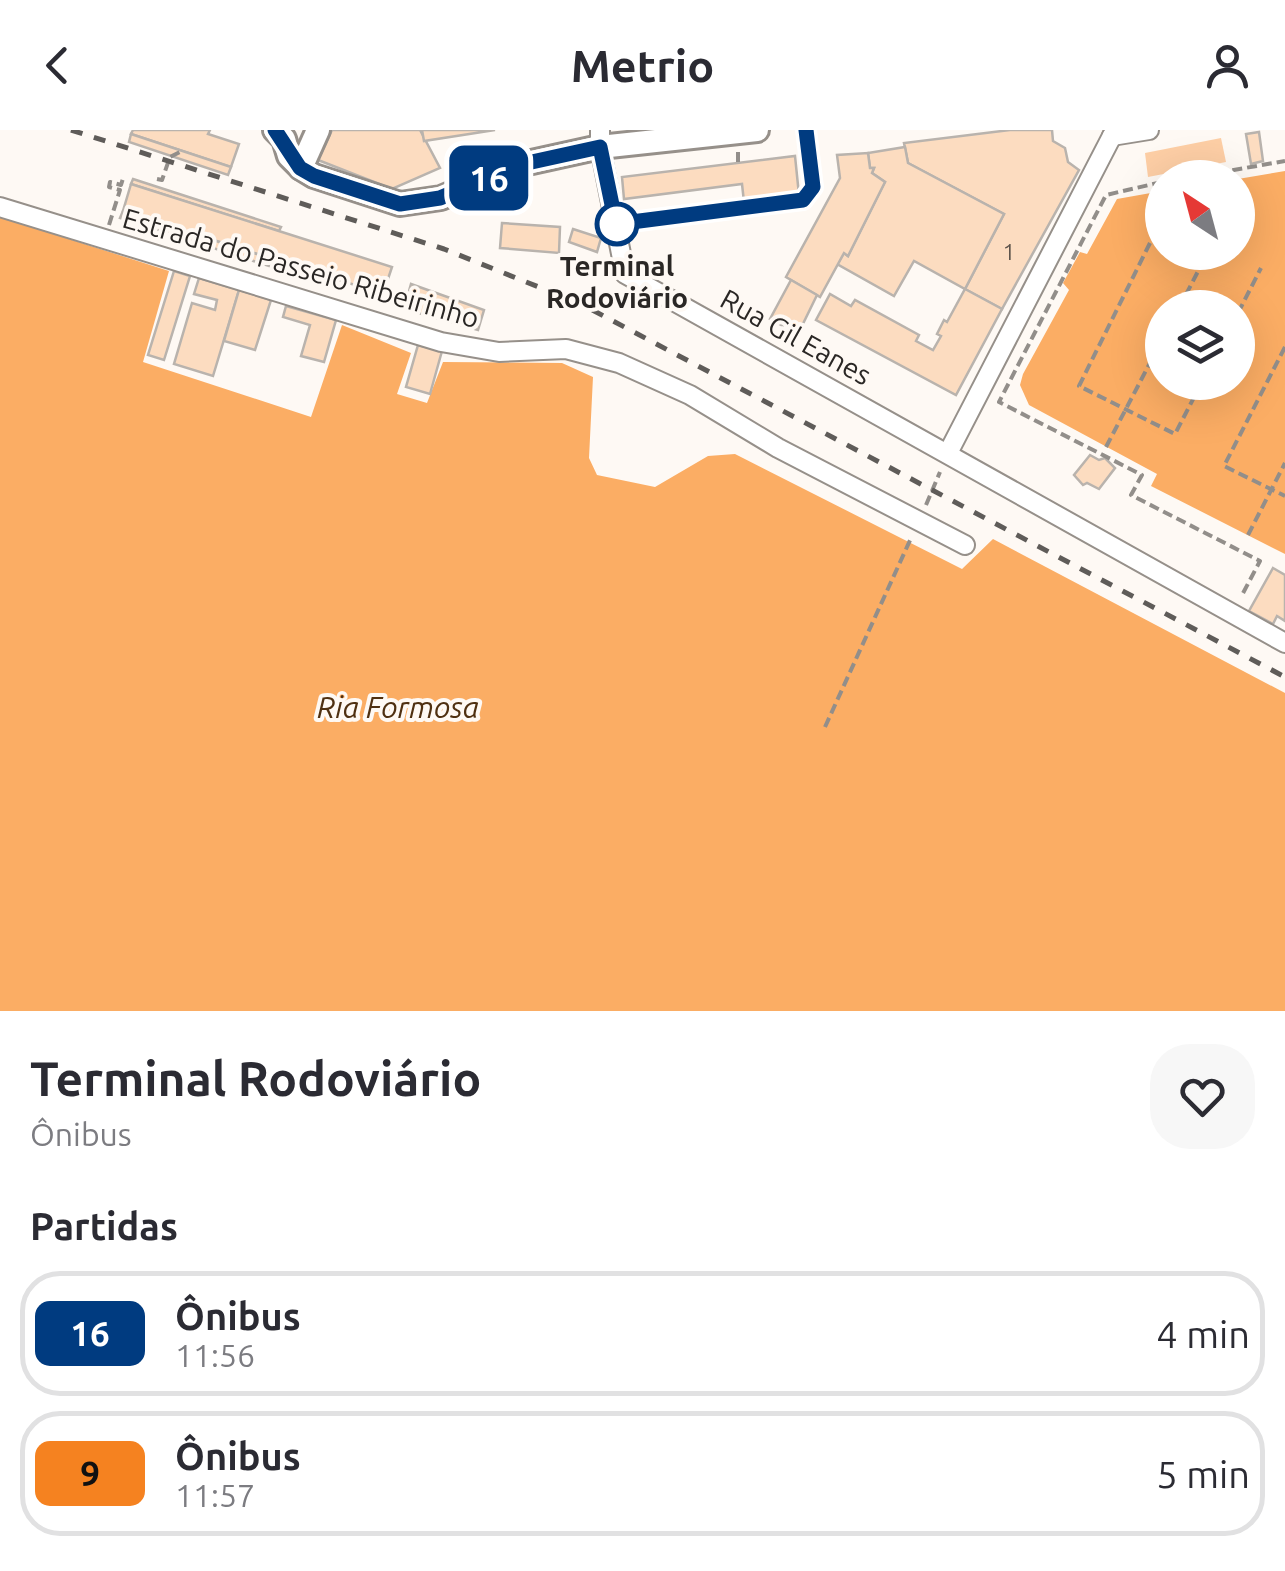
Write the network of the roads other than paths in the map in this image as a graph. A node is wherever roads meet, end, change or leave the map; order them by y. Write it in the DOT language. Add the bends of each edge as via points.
graph roads {
  1 [pos="276,130"];
  2 [pos="318,130"];
  3 [pos="757,130"];
  4 [pos="806,130"];
  5 [pos="1149,130"];
  6 [pos="1108,133"];
  7 [pos="600,138"];
  8 [pos="300,168"];
  9 [pos="0,207"];
  10 [pos="616,224"];
  11 [pos="948,453"];
  12 [pos="964,545"];
  13 [pos="1285,643"];
  1 -- 8 [label="street"];
  2 -- 8 [label="street"];
  3 -- 7 [label="street"];
  4 -- 10 [label="lane" via="813,187 803,200"];
  5 -- 6 [label="street"];
  6 -- 11 [label="street"];
  7 -- 8 [label="street" via="410,204 384,201"];
  7 -- 10 [label="street, Rua Gil Eanes"];
  9 -- 12 [label="street, Estrada do Passeio Ribeirinho" via="441,342 499,352 566,349 619,363"];
  10 -- 11 [label="street, Rua Gil Eanes" via="625,274"];
  11 -- 13 [label="street, Rua Gil Eanes"];
}
